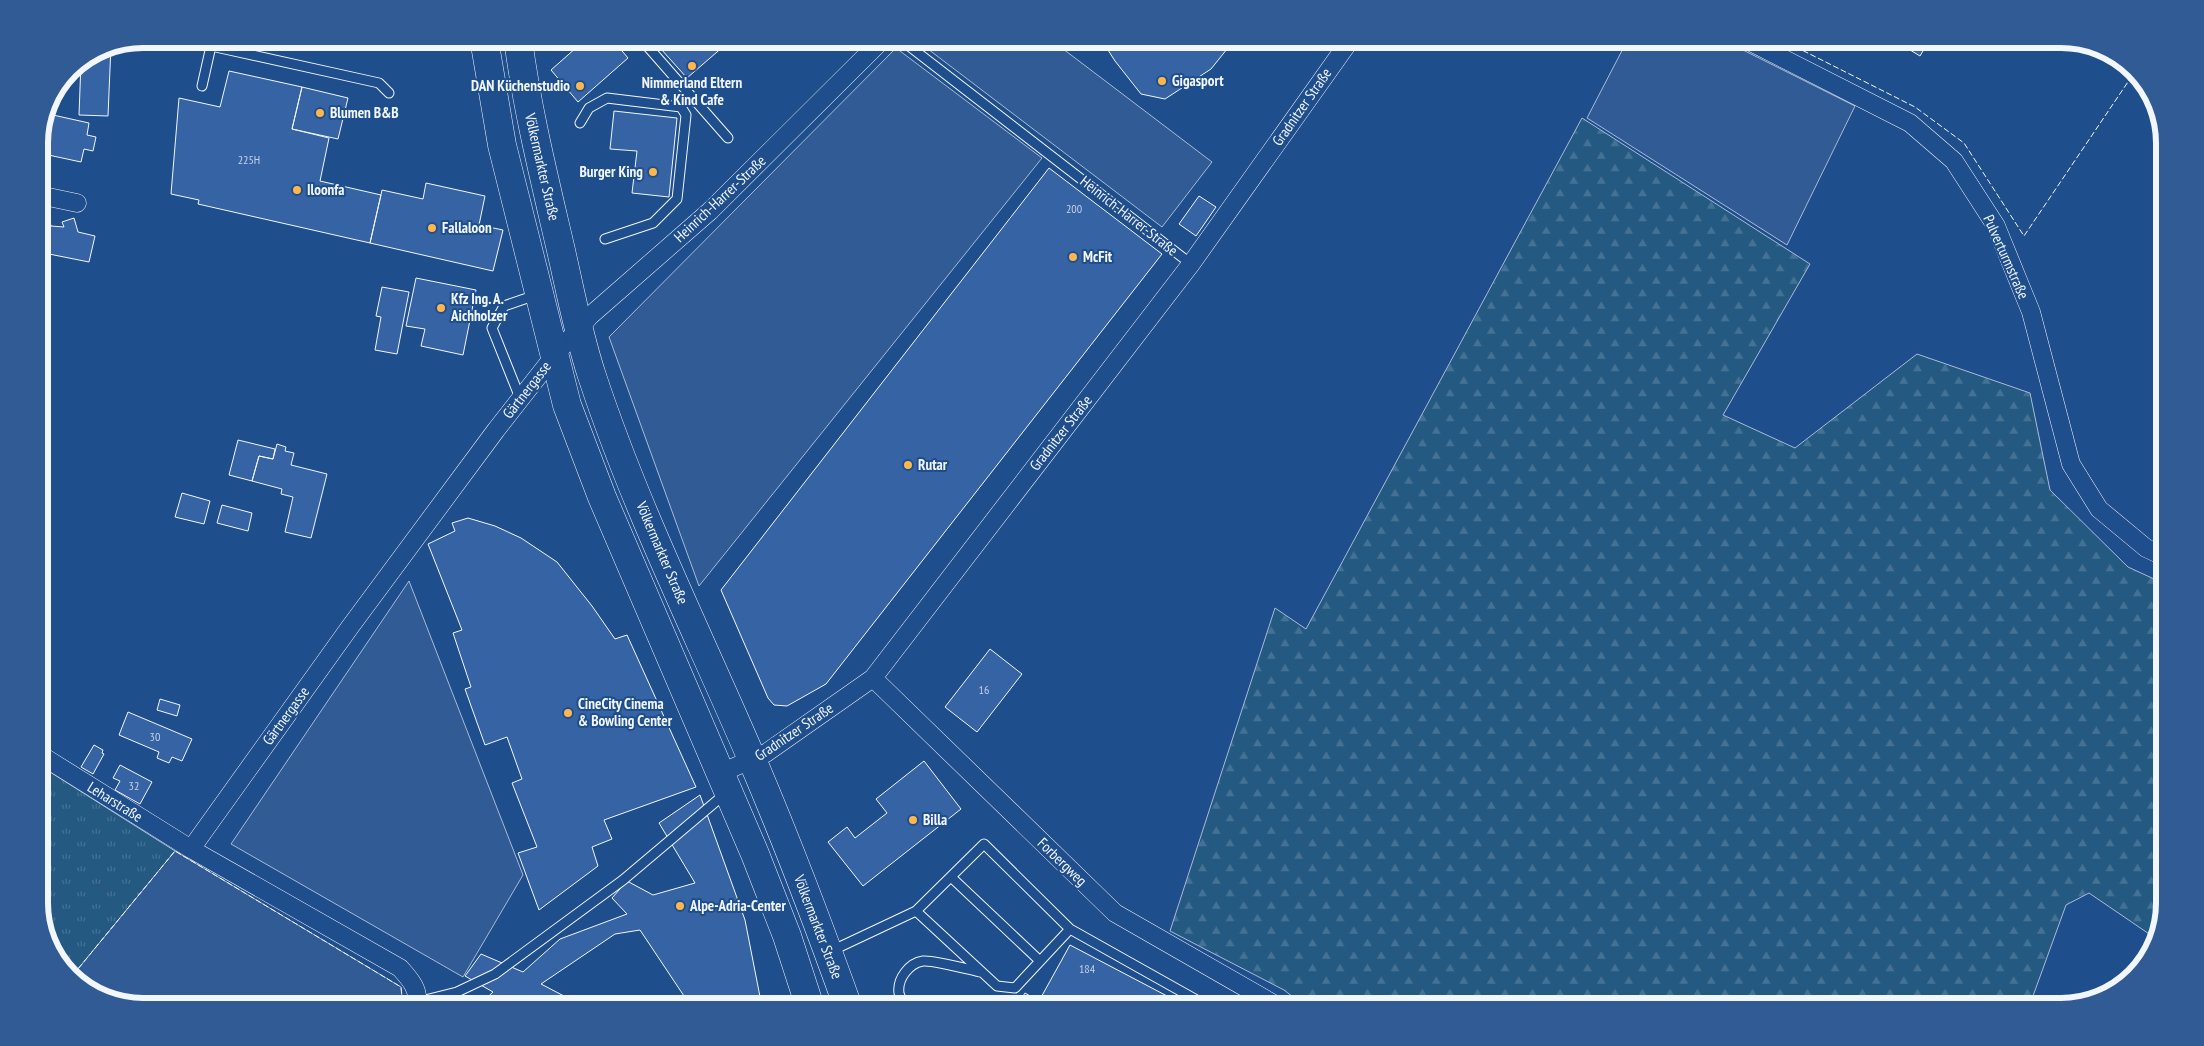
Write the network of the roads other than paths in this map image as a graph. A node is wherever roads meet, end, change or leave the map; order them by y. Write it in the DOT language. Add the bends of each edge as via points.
graph roads {
  1 [pos="211,48"];
  2 [pos="220,48"];
  3 [pos="485,48"];
  4 [pos="519,48"];
  5 [pos="649,48"];
  6 [pos="875,48"];
  7 [pos="912,48"];
  8 [pos="1345,48"];
  9 [pos="1762,48"];
  10 [pos="524,84"];
  11 [pos="202,86"];
  12 [pos="491,86"];
  13 [pos="389,92"];
  14 [pos="580,123"];
  15 [pos="728,138"];
  16 [pos="48,197"];
  17 [pos="77,203"];
  18 [pos="605,239"];
  19 [pos="1192,264"];
  20 [pos="538,294"];
  21 [pos="579,329"];
  22 [pos="554,356"];
  23 [pos="520,398"];
  24 [pos="2156,553"];
  25 [pos="873,678"];
  26 [pos="48,760"];
  27 [pos="752,760"];
  28 [pos="725,782"];
  29 [pos="192,849"];
  30 [pos="951,877"];
  31 [pos="916,911"];
  32 [pos="1070,929"];
  33 [pos="829,952"];
  34 [pos="1040,961"];
  35 [pos="980,972"];
  36 [pos="416,998"];
  37 [pos="439,998"];
  38 [pos="807,998"];
  39 [pos="845,998"];
  40 [pos="901,998"];
  41 [pos="1193,998"];
  42 [pos="1264,998"];
  1 -- 11 [label="lane"];
  2 -- 13 [label="lane" via="379,83"];
  3 -- 12 [label="main road"];
  4 -- 10 [label="main road, Völkermarkter Straße"];
  5 -- 15 [label="lane"];
  6 -- 21 [label="street, Heinrich-Harrer-Straße" via="710,210"];
  7 -- 19 [label="lane, Heinrich-Harrer-Straße"];
  8 -- 19 [label="street, Gradnitzer Straße"];
  9 -- 24 [label="street, Pulverturmstraße" via="1910,124 1954,161 1996,226 2031,312 2072,464 2099,509"];
  10 -- 12 [label="main road"];
  10 -- 21 [label="main road, Völkermarkter Straße"];
  12 -- 20 [label="main road"];
  14 -- 18 [label="lane" via="589,108 607,98 681,107 686,115 678,199 653,222"];
  16 -- 17 [label="street"];
  19 -- 25 [label="street, Gradnitzer Straße"];
  20 -- 22 [label="main road"];
  20 -- 23 [label="lane" via="504,306 492,328"];
  21 -- 22 [label="street, Heinrich-Harrer-Straße"];
  21 -- 27 [label="main road, Völkermarkter Straße" via="608,421 638,496"];
  22 -- 23 [label="street, Gärtnergasse"];
  22 -- 28 [label="main road" via="567,405 602,497"];
  23 -- 29 [label="street, Gärtnergasse" via="350,627"];
  25 -- 27 [label="street, Gradnitzer Straße" via="766,754"];
  25 -- 42 [label="street, Forbergweg" via="1115,913"];
  26 -- 29 [label="street, Leharstraße"];
  27 -- 28 [label="street, Gradnitzer Straße"];
  27 -- 33 [label="main road, Völkermarkter Straße"];
  28 -- 37 [label="lane" via="623,880 495,974"];
  28 -- 38 [label="main road" via="787,936"];
  29 -- 36 [label="street" via="400,968 414,983"];
  30 -- 31 [label="lane"];
  30 -- 32 [label="lane" via="984,844"];
  30 -- 34 [label="lane"];
  31 -- 33 [label="lane"];
  31 -- 35 [label="lane"];
  32 -- 34 [label="lane"];
  32 -- 41 [label="lane"];
  33 -- 39 [label="main road, Völkermarkter Straße"];
  34 -- 35 [label="lane" via="1015,988 997,986"];
  35 -- 40 [label="lane" via="922,961 905,972 900,982"];
}
